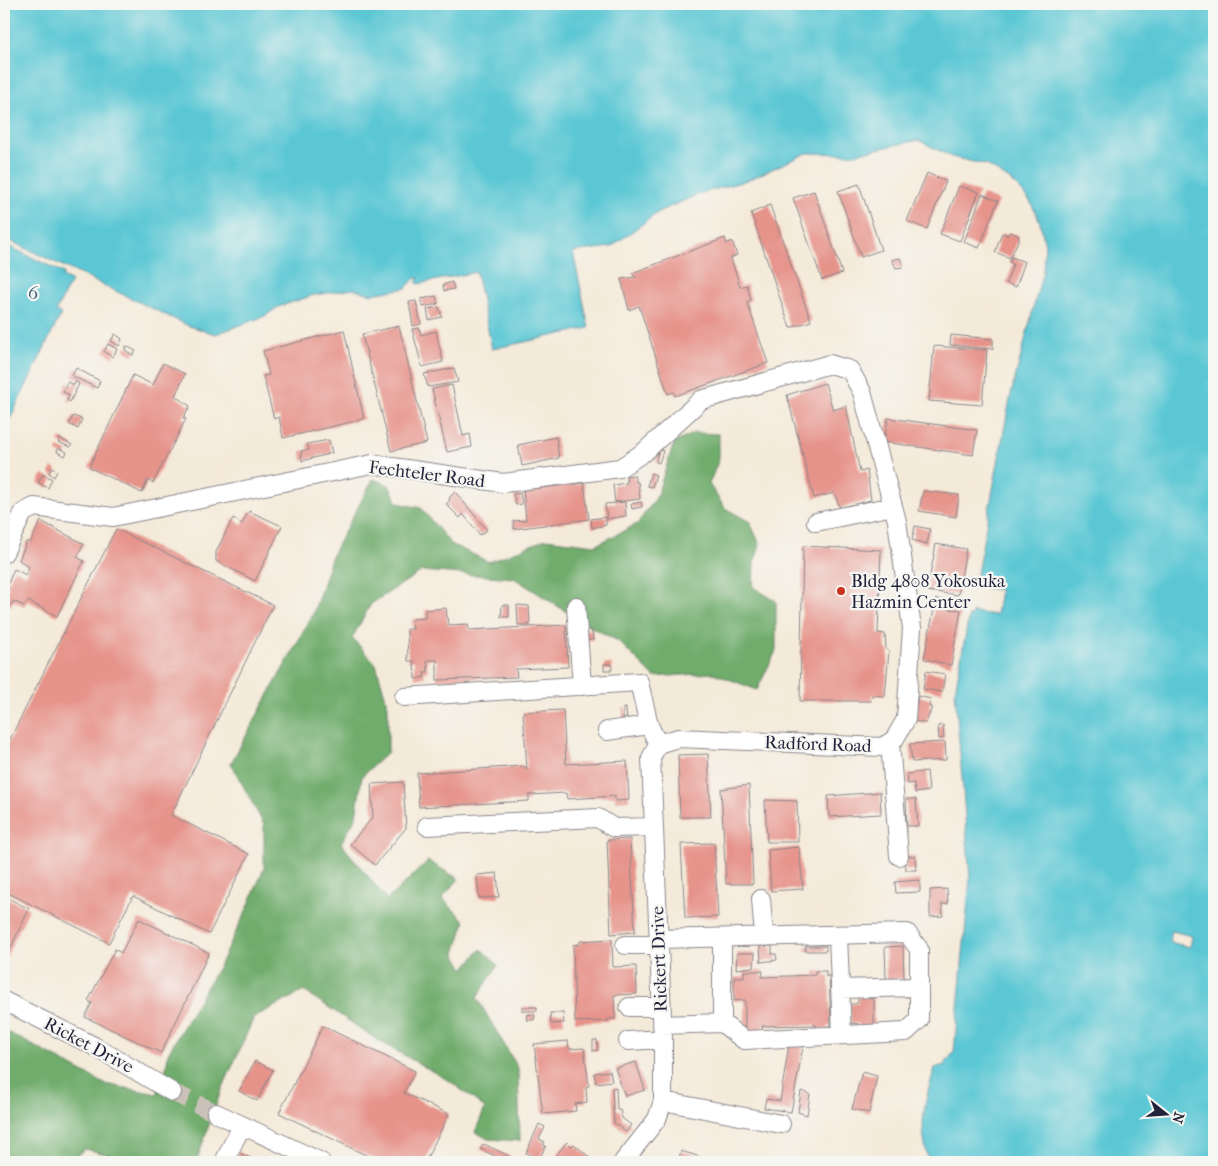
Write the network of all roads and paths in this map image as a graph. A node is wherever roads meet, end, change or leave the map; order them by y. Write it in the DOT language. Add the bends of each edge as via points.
graph roads {
  1 [pos="850,370"];
  2 [pos="892,506"];
  3 [pos="816,522"];
  4 [pos="4,553"];
  5 [pos="576,606"];
  6 [pos="582,686"];
  7 [pos="404,697"];
  8 [pos="649,725"];
  9 [pos="606,731"];
  10 [pos="890,742"];
  11 [pos="658,744"];
  12 [pos="427,826"];
  13 [pos="654,827"];
  14 [pos="899,856"];
  15 [pos="761,899"];
  16 [pos="838,935"];
  17 [pos="764,937"];
  18 [pos="722,938"];
  19 [pos="659,942"];
  20 [pos="625,945"];
  21 [pos="919,987"];
  22 [pos="840,989"];
  23 [pos="4,1001"];
  24 [pos="629,1007"];
  25 [pos="662,1007"];
  26 [pos="722,1024"];
  27 [pos="663,1032"];
  28 [pos="842,1035"];
  29 [pos="628,1041"];
  30 [pos="172,1092"];
  31 [pos="663,1102"];
  32 [pos="216,1113"];
  33 [pos="782,1124"];
  34 [pos="242,1125"];
  35 [pos="224,1162"];
  36 [pos="321,1162"];
  37 [pos="622,1162"];
  1 -- 2 [label="street, Radford Road" via="862,392"];
  1 -- 4 [label="street, Fechteler Road" via="830,364 701,400 644,452 620,468 503,483 372,464 113,517 34,507 23,513"];
  2 -- 3 [label="street"];
  2 -- 10 [label="street, Radford Road" via="912,628 906,719"];
  5 -- 6 [label="street"];
  6 -- 7 [label="street"];
  6 -- 8 [label="street" via="639,682"];
  8 -- 9 [label="street"];
  8 -- 11 [label="street"];
  10 -- 11 [label="street, Radford Road" via="882,746 678,738"];
  10 -- 14 [label="street"];
  11 -- 13 [label="street, Rickert Drive" via="651,758"];
  12 -- 13 [label="street" via="598,818 614,828"];
  13 -- 19 [label="street, Rickert Drive"];
  15 -- 17 [label="street"];
  16 -- 17 [label="street"];
  16 -- 21 [label="street" via="907,933 919,949"];
  16 -- 22 [label="street"];
  17 -- 18 [label="street"];
  18 -- 19 [label="street"];
  18 -- 26 [label="street"];
  19 -- 20 [label="street"];
  19 -- 25 [label="street, Rickert Drive"];
  21 -- 22 [label="street"];
  21 -- 28 [label="street" via="918,1020 906,1032"];
  22 -- 28 [label="street"];
  23 -- 30 [label="street, Ricket Drive" via="94,1046"];
  24 -- 25 [label="street"];
  25 -- 27 [label="street, Rickert Drive"];
  26 -- 27 [label="street"];
  26 -- 28 [label="street" via="744,1040"];
  27 -- 29 [label="street"];
  27 -- 31 [label="street, Rickert Drive"];
  31 -- 33 [label="street"];
  31 -- 37 [label="street, Rickert Drive" via="657,1119"];
  32 -- 34 [label="street"];
  34 -- 35 [label="street"];
  34 -- 36 [label="street"];
}
